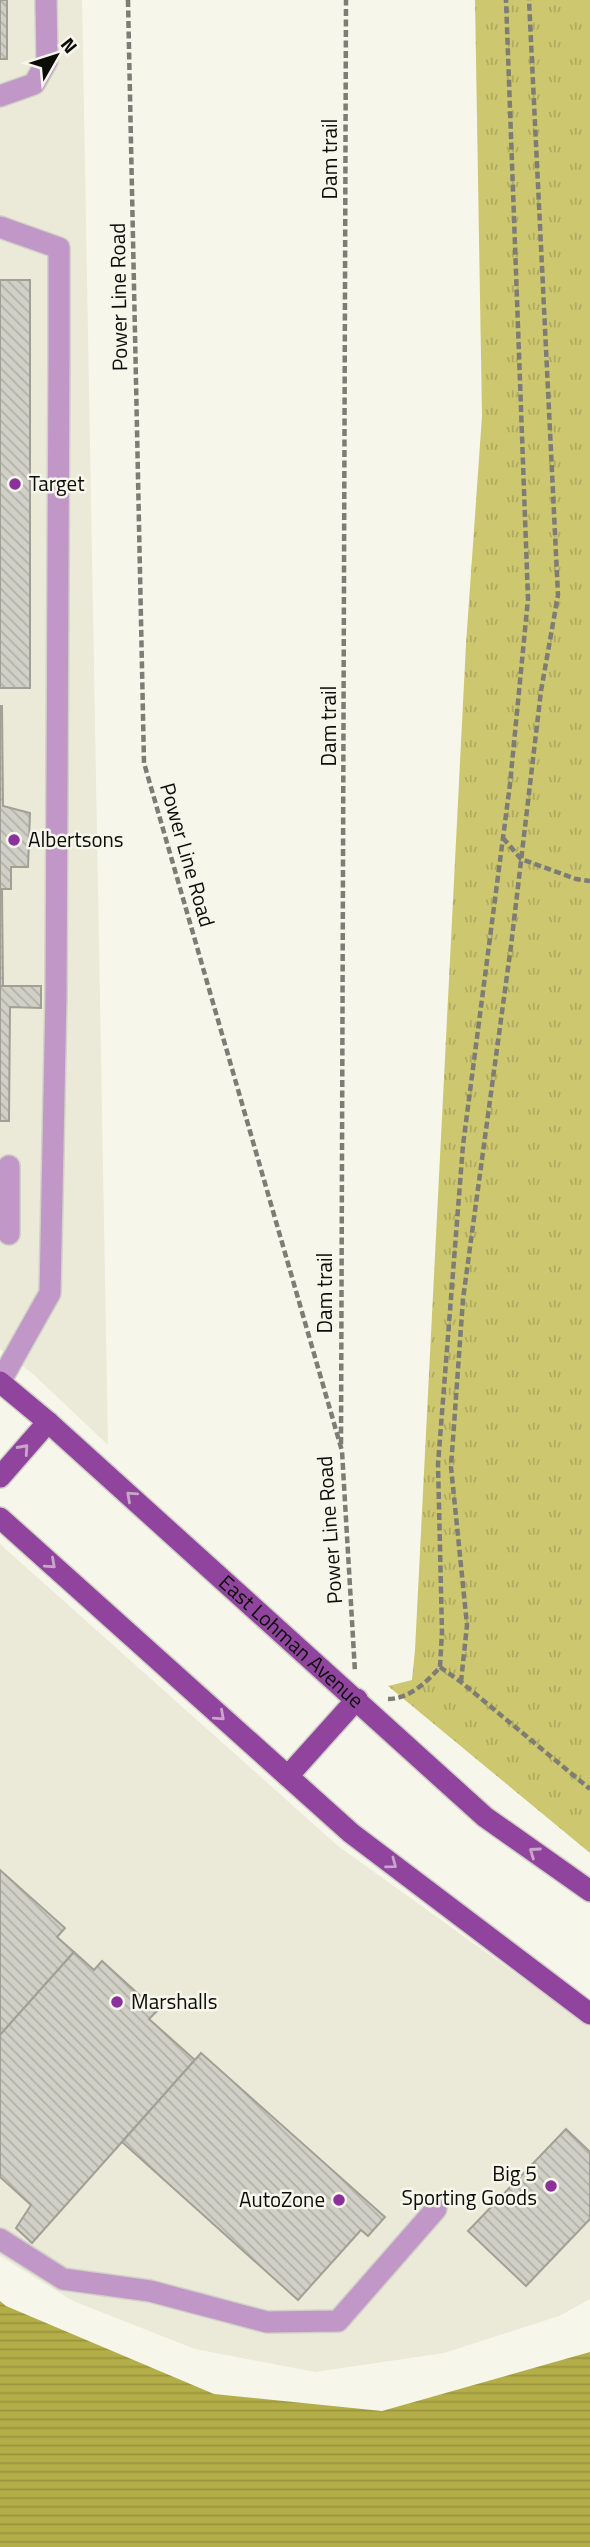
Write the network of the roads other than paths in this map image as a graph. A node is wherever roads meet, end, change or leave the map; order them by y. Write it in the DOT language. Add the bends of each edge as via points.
graph roads {
  1 [pos="46,0"];
  2 [pos="0,96"];
  3 [pos="0,227"];
  4 [pos="9,1166"];
  5 [pos="9,1234"];
  6 [pos="0,1382"];
  7 [pos="48,1422"];
  8 [pos="0,1477"];
  9 [pos="0,1518"];
  10 [pos="357,1699"];
  11 [pos="288,1776"];
  12 [pos="590,1891"];
  13 [pos="590,2014"];
  14 [pos="436,2209"];
  15 [pos="0,2239"];
  1 -- 2 [label="lane" via="47,61 34,84"];
  3 -- 6 [label="lane" via="59,248 58,792 50,1293"];
  4 -- 5 [label="lane"];
  6 -- 7 [label="main road, East Lohman Avenue"];
  8 -- 7 [label="main road, one-way"];
  10 -- 7 [label="main road, East Lohman Avenue, one-way"];
  9 -- 11 [label="main road, one-way"];
  10 -- 11 [label="main road"];
  12 -- 10 [label="main road, East Lohman Avenue, one-way" via="485,1817"];
  11 -- 13 [label="main road, one-way" via="351,1833"];
  14 -- 15 [label="lane" via="338,2321 267,2322 150,2291 63,2279"];
}
